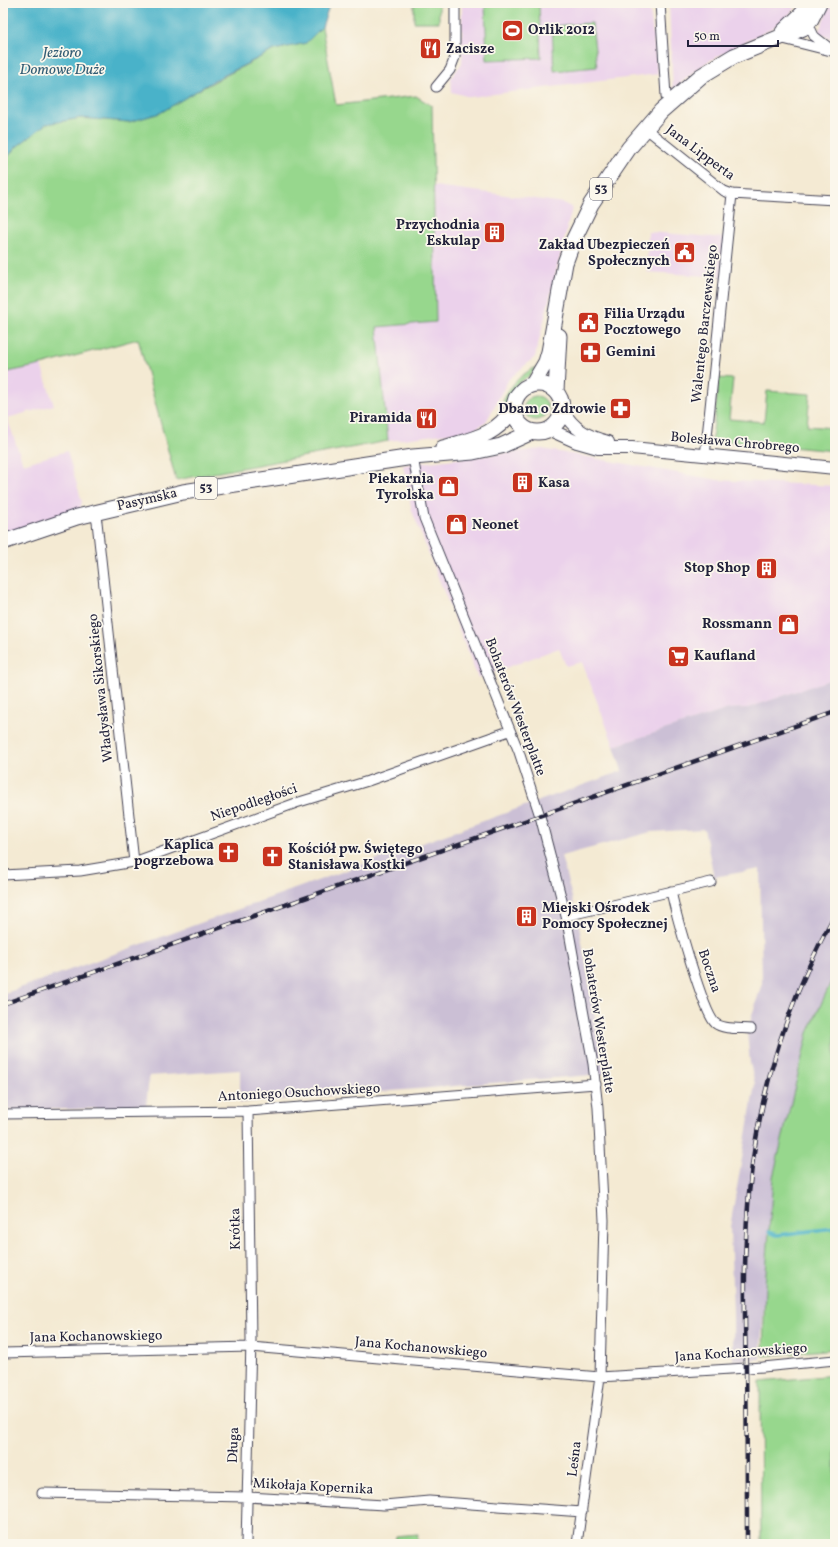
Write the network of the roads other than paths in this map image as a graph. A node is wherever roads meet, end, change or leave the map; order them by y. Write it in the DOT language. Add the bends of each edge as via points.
graph roads {
  1 [pos="456,3"];
  2 [pos="660,3"];
  3 [pos="808,3"];
  4 [pos="819,3"];
  5 [pos="808,23"];
  6 [pos="776,37"];
  7 [pos="835,52"];
  8 [pos="436,87"];
  9 [pos="671,102"];
  10 [pos="645,128"];
  11 [pos="732,194"];
  12 [pos="835,200"];
  13 [pos="560,291"];
  14 [pos="534,384"];
  15 [pos="556,391"];
  16 [pos="514,407"];
  17 [pos="563,411"];
  18 [pos="548,430"];
  19 [pos="532,432"];
  20 [pos="632,448"];
  21 [pos="413,456"];
  22 [pos="705,456"];
  23 [pos="835,468"];
  24 [pos="94,512"];
  25 [pos="3,542"];
  26 [pos="509,731"];
  27 [pos="134,862"];
  28 [pos="3,875"];
  29 [pos="710,882"];
  30 [pos="671,891"];
  31 [pos="566,916"];
  32 [pos="751,1029"];
  33 [pos="596,1084"];
  34 [pos="248,1111"];
  35 [pos="3,1114"];
  36 [pos="251,1347"];
  37 [pos="3,1353"];
  38 [pos="835,1360"];
  39 [pos="600,1377"];
  40 [pos="42,1493"];
  41 [pos="247,1497"];
  42 [pos="582,1512"];
  43 [pos="246,1544"];
  44 [pos="577,1544"];
  1 -- 8 [label="street" via="454,63"];
  2 -- 9 [label="street" via="666,96"];
  3 -- 6 [label="main road, 53" via="803,13"];
  4 -- 5 [label="main road, 53"];
  5 -- 6 [label="main road, 53" via="796,32"];
  5 -- 7 [label="street" via="814,36"];
  6 -- 7 [label="street"];
  6 -- 9 [label="main road, 53" via="718,65"];
  9 -- 10 [label="main road, 53"];
  10 -- 11 [label="street, Jana Lipperta" via="715,185"];
  10 -- 13 [label="main road, 53" via="615,167 582,220 565,263"];
  11 -- 12 [label="street, Jana Lipperta"];
  11 -- 22 [label="street, Walentego Barczewskiego"];
  13 -- 14 [label="main road, 53" via="546,362"];
  13 -- 15 [label="main road, 53"];
  14 -- 15 [label="main road" via="544,384"];
  14 -- 16 [label="main road, 53" via="523,390"];
  15 -- 17 [label="main road, 53"];
  16 -- 19 [label="main road" via="515,415 521,424"];
  16 -- 21 [label="main road, Pasymska / 53" via="494,431"];
  17 -- 18 [label="main road" via="561,418"];
  17 -- 20 [label="street, Bolesława Chrobrego" via="584,434"];
  18 -- 19 [label="main road, 53"];
  18 -- 20 [label="street, Bolesława Chrobrego" via="598,448"];
  19 -- 21 [label="main road, Pasymska / 53" via="501,446 473,452"];
  20 -- 22 [label="street, Bolesława Chrobrego"];
  21 -- 24 [label="main road, Pasymska / 53" via="198,489"];
  21 -- 26 [label="street, Bohaterów Westerplatte" via="424,518"];
  22 -- 23 [label="street, Bolesława Chrobrego"];
  24 -- 25 [label="main road, Pasymska / 53"];
  24 -- 27 [label="street, Władysława Sikorskiego" via="98,528"];
  26 -- 27 [label="street, Niepodległości" via="368,781 296,803"];
  26 -- 31 [label="street, Bohaterów Westerplatte" via="519,752 538,810"];
  27 -- 28 [label="street, Niepodległości" via="80,871"];
  29 -- 30 [label="street"];
  30 -- 31 [label="street"];
  30 -- 32 [label="street, Boczna" via="697,982 711,1017 721,1026"];
  31 -- 33 [label="street, Bohaterów Westerplatte"];
  33 -- 34 [label="street, Antoniego Osuchowskiego"];
  33 -- 39 [label="street, Bohaterów Westerplatte" via="604,1220"];
  34 -- 35 [label="street, Antoniego Osuchowskiego"];
  34 -- 36 [label="street, Krótka"];
  36 -- 37 [label="street, Jana Kochanowskiego"];
  36 -- 39 [label="street, Jana Kochanowskiego"];
  36 -- 41 [label="street, Długa"];
  38 -- 39 [label="street, Jana Kochanowskiego"];
  39 -- 42 [label="street, Leśna"];
  40 -- 41 [label="street, Mikołaja Kopernika"];
  41 -- 42 [label="street, Mikołaja Kopernika" via="384,1505 429,1501"];
  41 -- 43 [label="street, Długa"];
  42 -- 44 [label="street, Leśna"];
}
